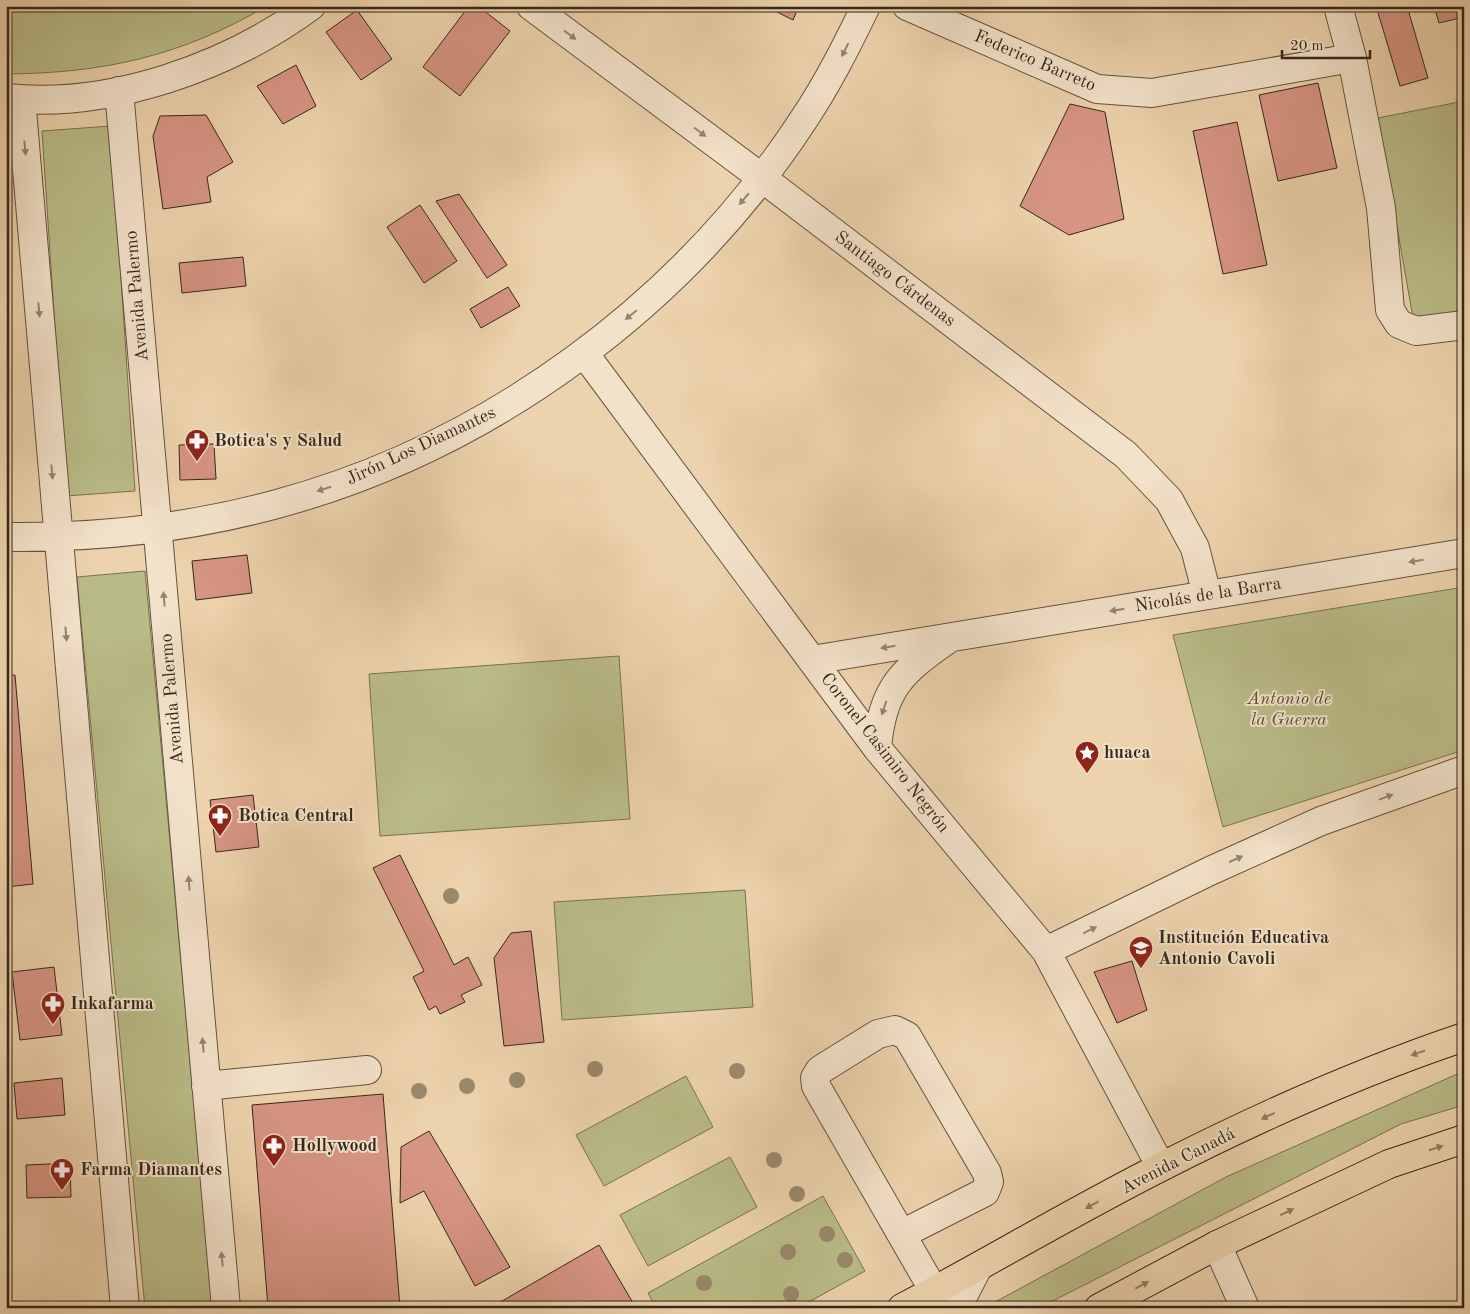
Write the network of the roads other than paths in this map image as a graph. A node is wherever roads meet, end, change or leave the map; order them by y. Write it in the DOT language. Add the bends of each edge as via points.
graph roads {
  1 [pos="311,6"];
  2 [pos="531,6"];
  3 [pos="866,6"];
  4 [pos="907,6"];
  5 [pos="1338,6"];
  6 [pos="1352,58"];
  7 [pos="119,91"];
  8 [pos="13,99"];
  9 [pos="762,178"];
  10 [pos="1464,325"];
  11 [pos="584,353"];
  12 [pos="157,529"];
  13 [pos="6,537"];
  14 [pos="58,537"];
  15 [pos="1464,553"];
  16 [pos="1207,595"];
  17 [pos="952,636"];
  18 [pos="812,660"];
  19 [pos="877,748"];
  20 [pos="1464,770"];
  21 [pos="1046,951"];
  22 [pos="1464,1037"];
  23 [pos="366,1070"];
  24 [pos="206,1086"];
  25 [pos="1464,1139"];
  26 [pos="1161,1167"];
  27 [pos="902,1234"];
  28 [pos="1217,1245"];
  29 [pos="978,1267"];
  30 [pos="934,1291"];
  31 [pos="125,1308"];
  32 [pos="226,1308"];
  33 [pos="902,1308"];
  34 [pos="957,1308"];
  35 [pos="1099,1308"];
  36 [pos="1245,1308"];
  1 -- 7 [label="street" via="280,29 202,67"];
  2 -- 9 [label="street, Santiago Cárdenas, one-way"];
  3 -- 9 [label="street, Jirón Los Diamantes, one-way" via="841,57 804,119"];
  4 -- 6 [label="street, Federico Barreto" via="1097,89 1152,93"];
  5 -- 6 [label="street"];
  6 -- 10 [label="street" via="1381,208 1390,310 1399,324 1416,331"];
  7 -- 8 [label="street" via="66,98"];
  7 -- 12 [label="street, Avenida Palermo"];
  8 -- 14 [label="street, one-way"];
  9 -- 11 [label="street, Jirón Los Diamantes, one-way" via="708,242 655,294"];
  9 -- 16 [label="street, Santiago Cárdenas" via="1126,455 1169,500 1195,548"];
  11 -- 12 [label="street, Jirón Los Diamantes, one-way" via="460,432 393,463 336,486 278,504"];
  11 -- 18 [label="street, Coronel Casimiro Negrón"];
  12 -- 14 [label="street, Jirón Los Diamantes"];
  24 -- 12 [label="street, Avenida Palermo, one-way"];
  13 -- 14 [label="street, Jirón Los Diamantes"];
  14 -- 31 [label="street, one-way"];
  15 -- 16 [label="street, Nicolás de la Barra, one-way"];
  16 -- 17 [label="street, Nicolás de la Barra, one-way"];
  17 -- 18 [label="street, Nicolás de la Barra, one-way"];
  17 -- 19 [label="street, Nicolás de la Barra, one-way" via="913,664 898,681 885,702"];
  18 -- 19 [label="street, Coronel Casimiro Negrón"];
  19 -- 21 [label="street, Coronel Casimiro Negrón"];
  21 -- 20 [label="street, one-way" via="1321,821"];
  21 -- 26 [label="street, Coronel Casimiro Negrón"];
  22 -- 26 [label="main road, Avenida Canadá, one-way" via="1404,1057 1313,1096"];
  23 -- 24 [label="street"];
  32 -- 24 [label="street, Avenida Palermo, one-way"];
  28 -- 25 [label="main road, one-way" via="1388,1164"];
  26 -- 29 [label="main road, Avenida Canadá, one-way"];
  27 -- 27 [label="street" via="816,1086 815,1078 820,1070 878,1034 895,1030 907,1036 989,1182 985,1192"];
  27 -- 30 [label="street"];
  35 -- 28 [label="main road, one-way"];
  28 -- 36 [label="street"];
  29 -- 30 [label="main road, Avenida Canadá"];
  29 -- 34 [label="street"];
  30 -- 33 [label="main road, Avenida Canadá"];
}
